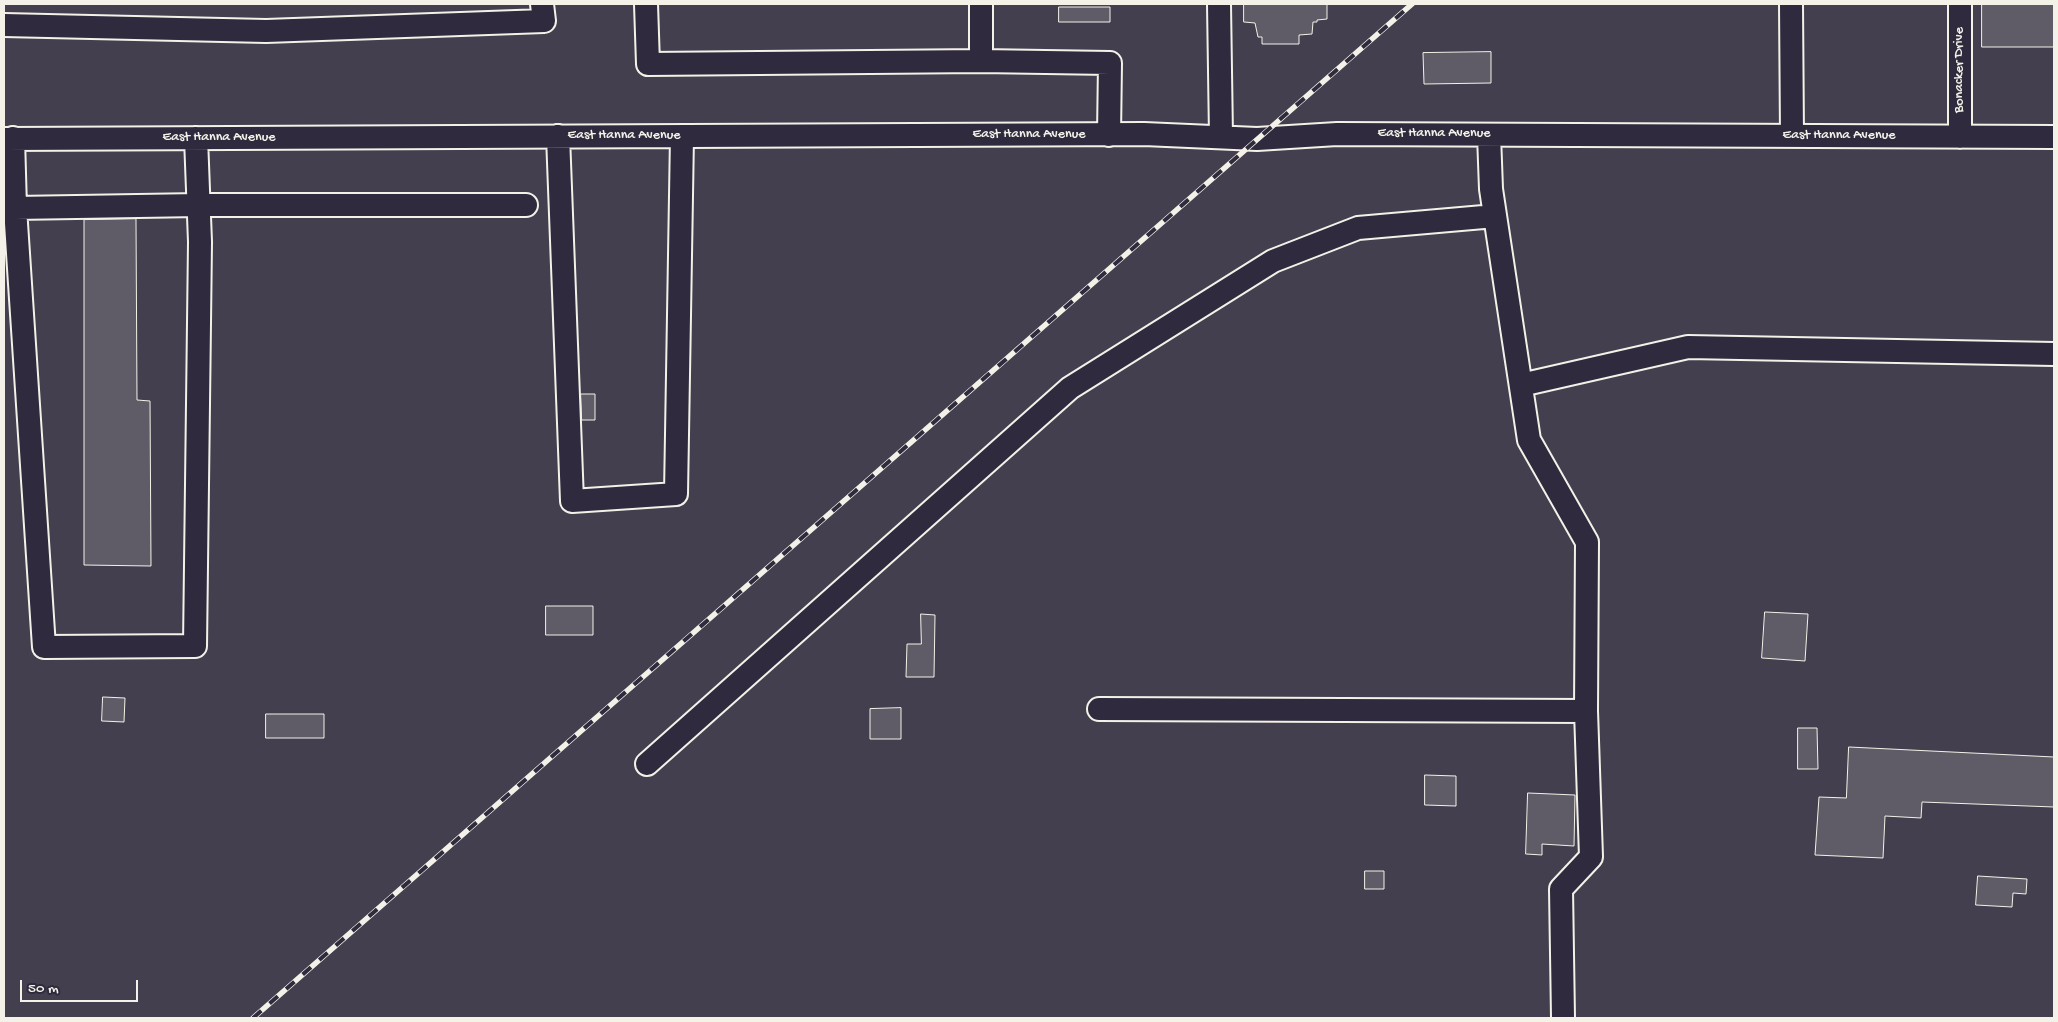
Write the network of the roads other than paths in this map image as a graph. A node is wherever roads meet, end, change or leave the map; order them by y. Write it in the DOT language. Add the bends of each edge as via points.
graph roads {
  1 [pos="542,4"];
  2 [pos="646,4"];
  3 [pos="981,4"];
  4 [pos="1219,4"];
  5 [pos="1791,4"];
  6 [pos="1960,4"];
  7 [pos="4,25"];
  8 [pos="981,61"];
  9 [pos="1109,134"];
  10 [pos="1489,135"];
  11 [pos="558,136"];
  12 [pos="682,136"];
  13 [pos="1792,136"];
  14 [pos="1221,137"];
  15 [pos="1960,137"];
  16 [pos="2054,137"];
  17 [pos="9,138"];
  18 [pos="196,138"];
  19 [pos="199,205"];
  20 [pos="526,205"];
  21 [pos="15,208"];
  22 [pos="1495,216"];
  23 [pos="2054,354"];
  24 [pos="1521,385"];
  25 [pos="1099,709"];
  26 [pos="1586,711"];
  27 [pos="646,764"];
  28 [pos="1563,1018"];
  1 -- 7 [label="street" via="544,22 266,31"];
  2 -- 8 [label="street" via="648,64"];
  3 -- 8 [label="street"];
  4 -- 14 [label="street"];
  5 -- 13 [label="street"];
  6 -- 15 [label="street, Bonacker Drive"];
  8 -- 9 [label="street" via="1110,62"];
  9 -- 12 [label="street, East Hanna Avenue"];
  9 -- 14 [label="street, East Hanna Avenue"];
  10 -- 13 [label="street, East Hanna Avenue"];
  10 -- 14 [label="street, East Hanna Avenue"];
  10 -- 22 [label="street"];
  11 -- 12 [label="street, East Hanna Avenue"];
  11 -- 12 [label="street" via="572,501 676,494"];
  11 -- 18 [label="street, East Hanna Avenue"];
  13 -- 15 [label="street, East Hanna Avenue"];
  15 -- 16 [label="street, East Hanna Avenue"];
  17 -- 18 [label="street, East Hanna Avenue"];
  17 -- 21 [label="street"];
  18 -- 19 [label="street"];
  19 -- 20 [label="street"];
  19 -- 21 [label="street"];
  19 -- 21 [label="street" via="196,646 44,647"];
  22 -- 24 [label="street"];
  22 -- 27 [label="street" via="1358,228 1273,261 1070,388"];
  23 -- 24 [label="street" via="1688,347"];
  24 -- 26 [label="street" via="1529,440 1587,542"];
  25 -- 26 [label="street"];
  26 -- 28 [label="street" via="1591,857 1561,889"];
}
